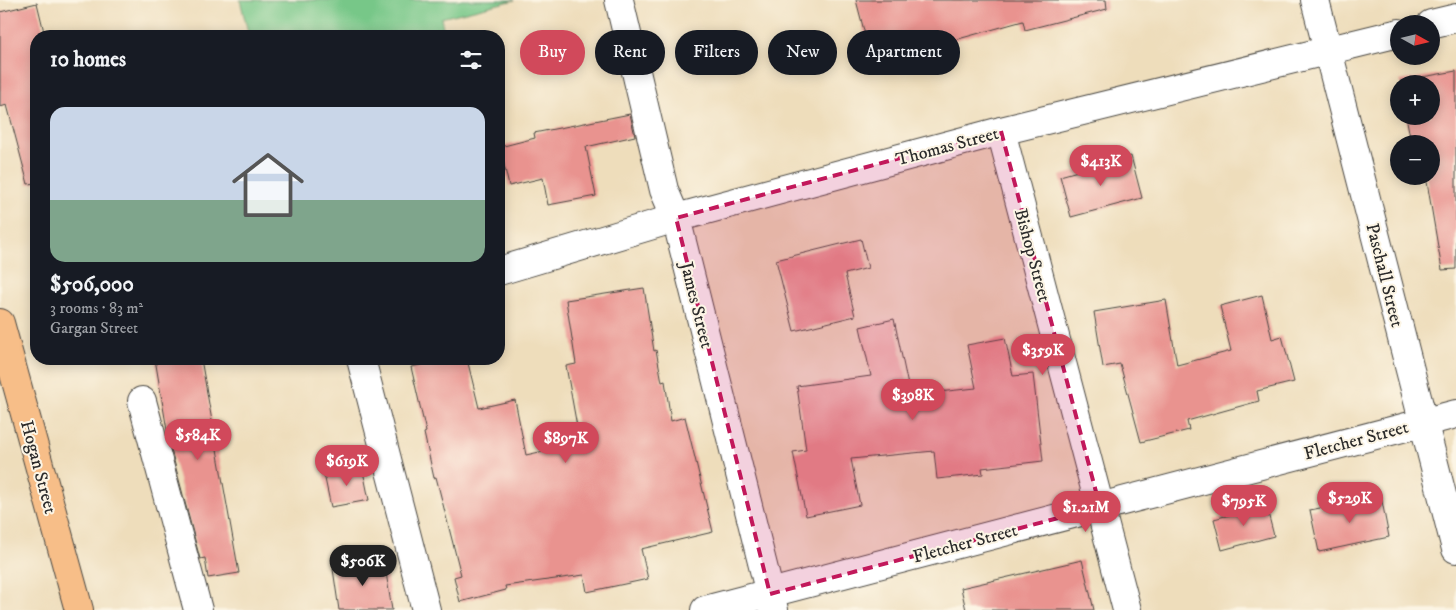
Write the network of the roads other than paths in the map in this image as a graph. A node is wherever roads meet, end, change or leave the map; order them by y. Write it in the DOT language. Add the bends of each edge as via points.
graph roads {
  1 [pos="619,0"];
  2 [pos="1315,0"];
  3 [pos="1456,18"];
  4 [pos="1440,22"];
  5 [pos="1390,35"];
  6 [pos="1328,51"];
  7 [pos="1001,131"];
  8 [pos="676,218"];
  9 [pos="505,269"];
  10 [pos="0,323"];
  11 [pos="363,365"];
  12 [pos="142,401"];
  13 [pos="1456,414"];
  14 [pos="1422,422"];
  15 [pos="1100,507"];
  16 [pos="1456,549"];
  17 [pos="772,602"];
  18 [pos="79,610"];
  19 [pos="198,610"];
  20 [pos="426,610"];
  21 [pos="705,610"];
  22 [pos="1127,610"];
  1 -- 8 [label="street, James Street" via="664,190"];
  2 -- 6 [label="street, Paschall Street"];
  3 -- 4 [label="street"];
  5 -- 6 [label="street, Thomas Street"];
  6 -- 7 [label="street, Thomas Street"];
  6 -- 14 [label="street, Paschall Street"];
  7 -- 8 [label="street, Thomas Street"];
  7 -- 15 [label="street, Bishop Street"];
  8 -- 9 [label="street, Thomas Street"];
  8 -- 17 [label="street, James Street"];
  10 -- 18 [label="main road, Hogan Street"];
  11 -- 20 [label="street"];
  12 -- 19 [label="street"];
  13 -- 14 [label="street, Fletcher Street"];
  14 -- 15 [label="street, Fletcher Street"];
  14 -- 16 [label="street, Paschall Street"];
  15 -- 17 [label="street, Fletcher Street"];
  15 -- 22 [label="street, Bishop Street"];
  17 -- 21 [label="street, Fletcher Street"];
}
